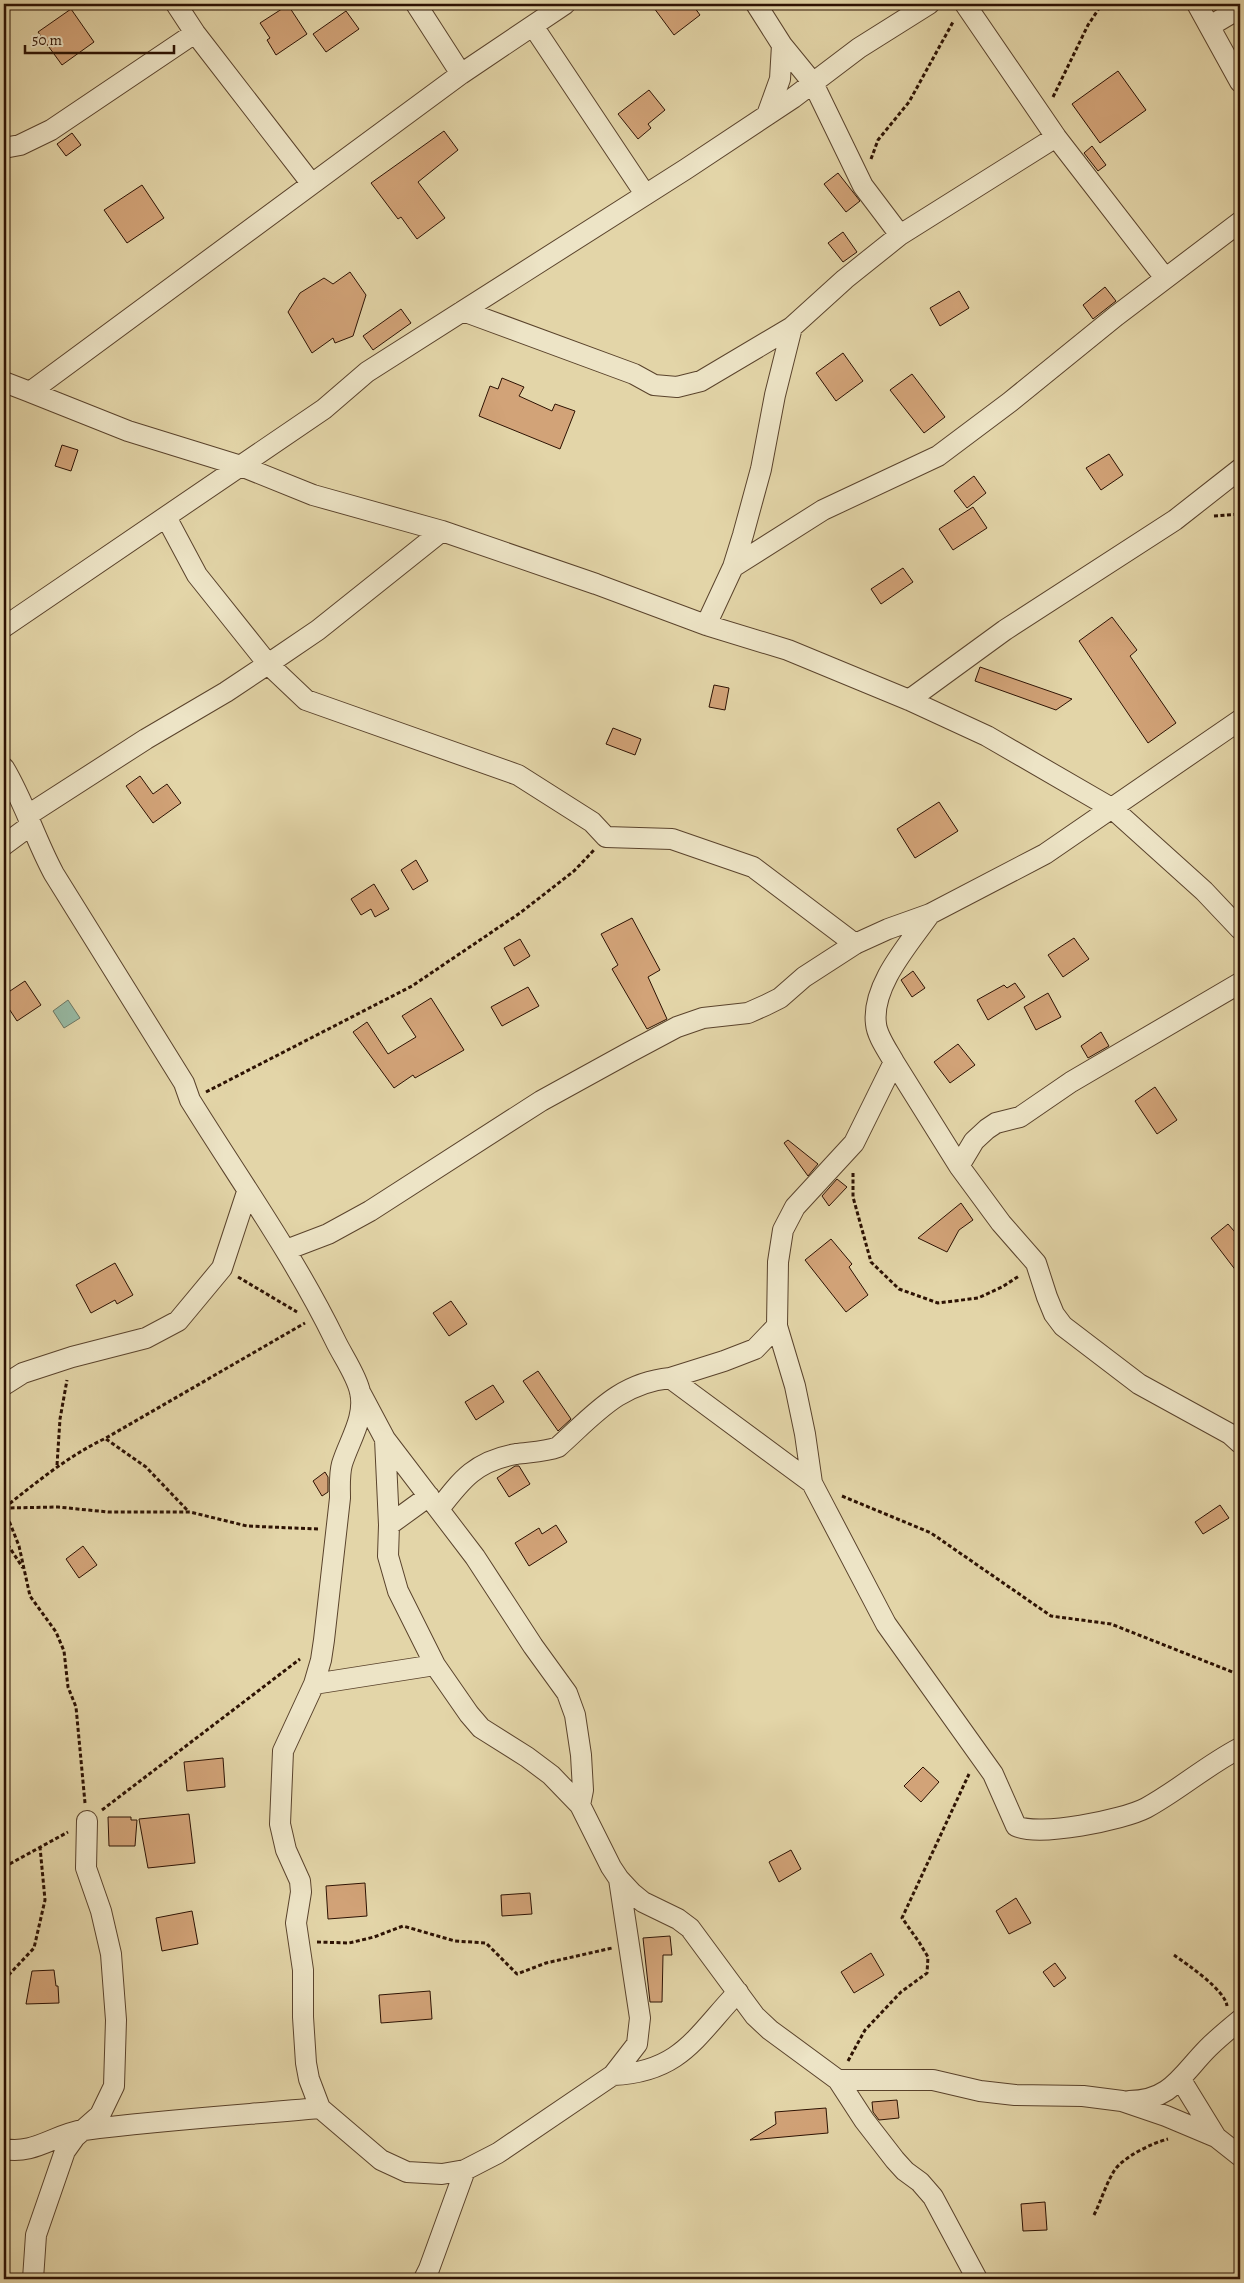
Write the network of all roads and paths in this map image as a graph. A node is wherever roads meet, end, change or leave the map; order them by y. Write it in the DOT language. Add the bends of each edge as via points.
graph roads {
  1 [pos="176,4"];
  2 [pos="416,4"];
  3 [pos="565,4"];
  4 [pos="756,4"];
  5 [pos="930,4"];
  6 [pos="1102,4"];
  7 [pos="1197,4"];
  8 [pos="1240,8"];
  9 [pos="959,12"];
  10 [pos="532,26"];
  11 [pos="1210,26"];
  12 [pos="195,33"];
  13 [pos="782,45"];
  14 [pos="461,74"];
  15 [pos="1240,82"];
  16 [pos="813,83"];
  17 [pos="768,115"];
  18 [pos="1042,117"];
  19 [pos="1056,137"];
  20 [pos="4,148"];
  21 [pos="312,183"];
  22 [pos="863,186"];
  23 [pos="645,194"];
  24 [pos="1240,222"];
  25 [pos="900,235"];
  26 [pos="1165,278"];
  27 [pos="463,311"];
  28 [pos="792,327"];
  29 [pos="4,383"];
  30 [pos="30,392"];
  31 [pos="241,466"];
  32 [pos="1240,469"];
  33 [pos="166,517"];
  34 [pos="442,531"];
  35 [pos="734,567"];
  36 [pos="706,625"];
  37 [pos="4,627"];
  38 [pos="268,664"];
  39 [pos="909,700"];
  40 [pos="1240,720"];
  41 [pos="4,768"];
  42 [pos="1113,809"];
  43 [pos="30,820"];
  44 [pos="606,837"];
  45 [pos="4,846"];
  46 [pos="930,914"];
  47 [pos="1240,929"];
  48 [pos="855,944"];
  49 [pos="1240,983"];
  50 [pos="894,1062"];
  51 [pos="190,1100"];
  52 [pos="854,1143"];
  53 [pos="959,1166"];
  54 [pos="247,1192"];
  55 [pos="286,1250"];
  56 [pos="1036,1263"];
  57 [pos="222,1268"];
  58 [pos="312,1314"];
  59 [pos="777,1326"];
  60 [pos="72,1357"];
  61 [pos="670,1378"];
  62 [pos="4,1385"];
  63 [pos="360,1392"];
  64 [pos="106,1438"];
  65 [pos="385,1439"];
  66 [pos="1240,1443"];
  67 [pos="57,1466"];
  68 [pos="812,1483"];
  69 [pos="434,1502"];
  70 [pos="4,1508"];
  71 [pos="190,1512"];
  72 [pos="389,1525"];
  73 [pos="336,1530"];
  74 [pos="4,1539"];
  75 [pos="25,1571"];
  76 [pos="324,1640"];
  77 [pos="435,1665"];
  78 [pos="1240,1674"];
  79 [pos="314,1684"];
  80 [pos="1240,1748"];
  81 [pos="979,1754"];
  82 [pos="580,1805"];
  83 [pos="87,1821"];
  84 [pos="40,1847"];
  85 [pos="4,1867"];
  86 [pos="619,1879"];
  87 [pos="296,1923"];
  88 [pos="629,1944"];
  89 [pos="1174,1955"];
  90 [pos="4,1980"];
  91 [pos="738,1992"];
  92 [pos="1235,2024"];
  93 [pos="614,2075"];
  94 [pos="309,2079"];
  95 [pos="838,2080"];
  96 [pos="1181,2080"];
  97 [pos="1122,2101"];
  98 [pos="320,2108"];
  99 [pos="272,2112"];
  100 [pos="82,2130"];
  101 [pos="1216,2137"];
  102 [pos="1170,2139"];
  103 [pos="4,2147"];
  104 [pos="1240,2156"];
  105 [pos="465,2170"];
  106 [pos="1094,2215"];
  107 [pos="33,2279"];
  108 [pos="424,2279"];
  109 [pos="977,2279"];
  1 -- 12 [label="street"];
  2 -- 14 [label="street"];
  3 -- 10 [label="street"];
  4 -- 13 [label="street"];
  5 -- 16 [label="street" via="859,48"];
  6 -- 18 [label="path" via="1088,25"];
  7 -- 11 [label="street"];
  8 -- 11 [label="street"];
  9 -- 18 [label="street"];
  9 -- 22 [label="path" via="909,102 878,140"];
  10 -- 14 [label="street"];
  10 -- 23 [label="street"];
  11 -- 15 [label="street"];
  12 -- 20 [label="street" via="52,130 20,145"];
  12 -- 21 [label="street"];
  13 -- 16 [label="street"];
  13 -- 17 [label="street" via="780,79"];
  14 -- 21 [label="street"];
  16 -- 17 [label="street"];
  16 -- 22 [label="street"];
  17 -- 23 [label="street"];
  18 -- 19 [label="street"];
  19 -- 25 [label="street"];
  19 -- 26 [label="street"];
  21 -- 30 [label="street"];
  22 -- 25 [label="street"];
  23 -- 27 [label="street"];
  24 -- 26 [label="street"];
  25 -- 28 [label="street"];
  26 -- 35 [label="street" via="938,456 823,510"];
  27 -- 28 [label="street" via="654,384 676,387 701,381"];
  27 -- 31 [label="street" via="367,372 324,409"];
  28 -- 35 [label="street" via="761,469"];
  29 -- 30 [label="street"];
  30 -- 31 [label="street" via="128,431"];
  31 -- 33 [label="street"];
  31 -- 34 [label="street" via="313,495"];
  32 -- 39 [label="street" via="1175,520 1004,630"];
  33 -- 37 [label="street"];
  33 -- 38 [label="street" via="197,575"];
  34 -- 36 [label="street"];
  34 -- 38 [label="street" via="318,630"];
  35 -- 36 [label="street"];
  36 -- 39 [label="street" via="788,650"];
  38 -- 43 [label="street" via="146,739"];
  38 -- 44 [label="street" via="306,700 518,775 592,822"];
  39 -- 42 [label="street" via="987,736"];
  40 -- 42 [label="street"];
  41 -- 43 [label="street"];
  42 -- 46 [label="street" via="1045,854"];
  42 -- 47 [label="street" via="1204,890"];
  43 -- 45 [label="street"];
  43 -- 51 [label="street" via="54,874 184,1084"];
  44 -- 48 [label="street" via="672,839 753,867"];
  44 -- 51 [label="path" via="574,871 520,913 412,986"];
  46 -- 48 [label="street"];
  46 -- 50 [label="street" via="890,971 876,1009 876,1026"];
  48 -- 55 [label="street" via="780,998 748,1013 703,1018 677,1027 541,1101 370,1211 328,1234"];
  49 -- 53 [label="street" via="1071,1082 1020,1117 996,1123 974,1141"];
  50 -- 52 [label="street"];
  50 -- 53 [label="street"];
  51 -- 54 [label="street"];
  52 -- 56 [label="path" via="853,1197 871,1262 899,1289 938,1303 978,1298 1002,1287"];
  52 -- 59 [label="street" via="795,1208 783,1230 778,1262"];
  53 -- 56 [label="street" via="1001,1223"];
  54 -- 55 [label="street"];
  54 -- 57 [label="street"];
  55 -- 58 [label="street"];
  56 -- 66 [label="street" via="1054,1314 1063,1326 1139,1384 1230,1434"];
  57 -- 58 [label="path"];
  57 -- 60 [label="street" via="178,1321 163,1330 146,1338"];
  58 -- 63 [label="street"];
  58 -- 64 [label="path"];
  59 -- 61 [label="street" via="755,1349"];
  59 -- 68 [label="street" via="803,1424"];
  60 -- 62 [label="street" via="24,1373"];
  60 -- 67 [label="path" via="60,1419"];
  61 -- 68 [label="street"];
  61 -- 69 [label="street" via="634,1386 602,1405 558,1447 509,1455 477,1467"];
  63 -- 65 [label="street"];
  63 -- 73 [label="street" via="359,1416 341,1473"];
  64 -- 67 [label="path"];
  64 -- 71 [label="path" via="146,1467"];
  65 -- 69 [label="street"];
  65 -- 72 [label="street"];
  67 -- 70 [label="path"];
  68 -- 78 [label="path" via="931,1533 1051,1616 1111,1624"];
  68 -- 81 [label="street" via="886,1624"];
  69 -- 72 [label="street"];
  69 -- 82 [label="street" via="567,1693 575,1715 581,1755 583,1790"];
  70 -- 71 [label="path"];
  70 -- 75 [label="path"];
  71 -- 73 [label="path" via="246,1526"];
  72 -- 77 [label="street" via="388,1556 398,1591"];
  73 -- 76 [label="street"];
  74 -- 75 [label="path"];
  75 -- 83 [label="path" via="30,1596 56,1632 64,1651 68,1687 76,1708"];
  76 -- 79 [label="street"];
  76 -- 83 [label="path"];
  77 -- 79 [label="street"];
  77 -- 82 [label="street" via="481,1728 551,1775"];
  79 -- 87 [label="street" via="283,1751 281,1767 280,1830 300,1881"];
  80 -- 81 [label="street" via="1144,1809 1068,1828 1036,1830 1022,1829 1014,1823 1003,1793"];
  81 -- 95 [label="path" via="902,1918 928,1957 927,1973 901,1992 864,2030"];
  82 -- 86 [label="street"];
  83 -- 84 [label="path"];
  83 -- 100 [label="street" via="86,1868 111,1954 116,2054 114,2086 100,2115"];
  84 -- 85 [label="path"];
  84 -- 90 [label="path" via="46,1900 34,1948"];
  86 -- 88 [label="street"];
  86 -- 91 [label="street" via="643,1902 678,1918 690,1928"];
  87 -- 88 [label="path" via="316,1942 349,1942 403,1926 455,1941 486,1943 518,1974 546,1963"];
  87 -- 94 [label="street" via="303,1970 303,2017"];
  88 -- 93 [label="street" via="640,2018 637,2044"];
  89 -- 92 [label="path" via="1226,2000"];
  91 -- 93 [label="street" via="691,2045 668,2061 652,2070"];
  91 -- 95 [label="street" via="770,2030"];
  92 -- 96 [label="street" via="1208,2048"];
  93 -- 105 [label="street" via="498,2153"];
  94 -- 98 [label="street"];
  94 -- 99 [label="street" via="298,2098"];
  95 -- 97 [label="street" via="933,2080 1015,2095 1083,2096"];
  95 -- 109 [label="street" via="894,2160 930,2193"];
  96 -- 97 [label="street" via="1156,2098"];
  96 -- 101 [label="street"];
  97 -- 101 [label="street"];
  98 -- 99 [label="street"];
  98 -- 105 [label="street" via="380,2160 407,2172 442,2174"];
  99 -- 100 [label="street"];
  100 -- 103 [label="street" via="29,2150 16,2151"];
  100 -- 107 [label="street" via="66,2151 44,2209 36,2235"];
  101 -- 104 [label="street"];
  102 -- 106 [label="path" via="1155,2143 1121,2163 1114,2171"];
  105 -- 108 [label="street"];
}
